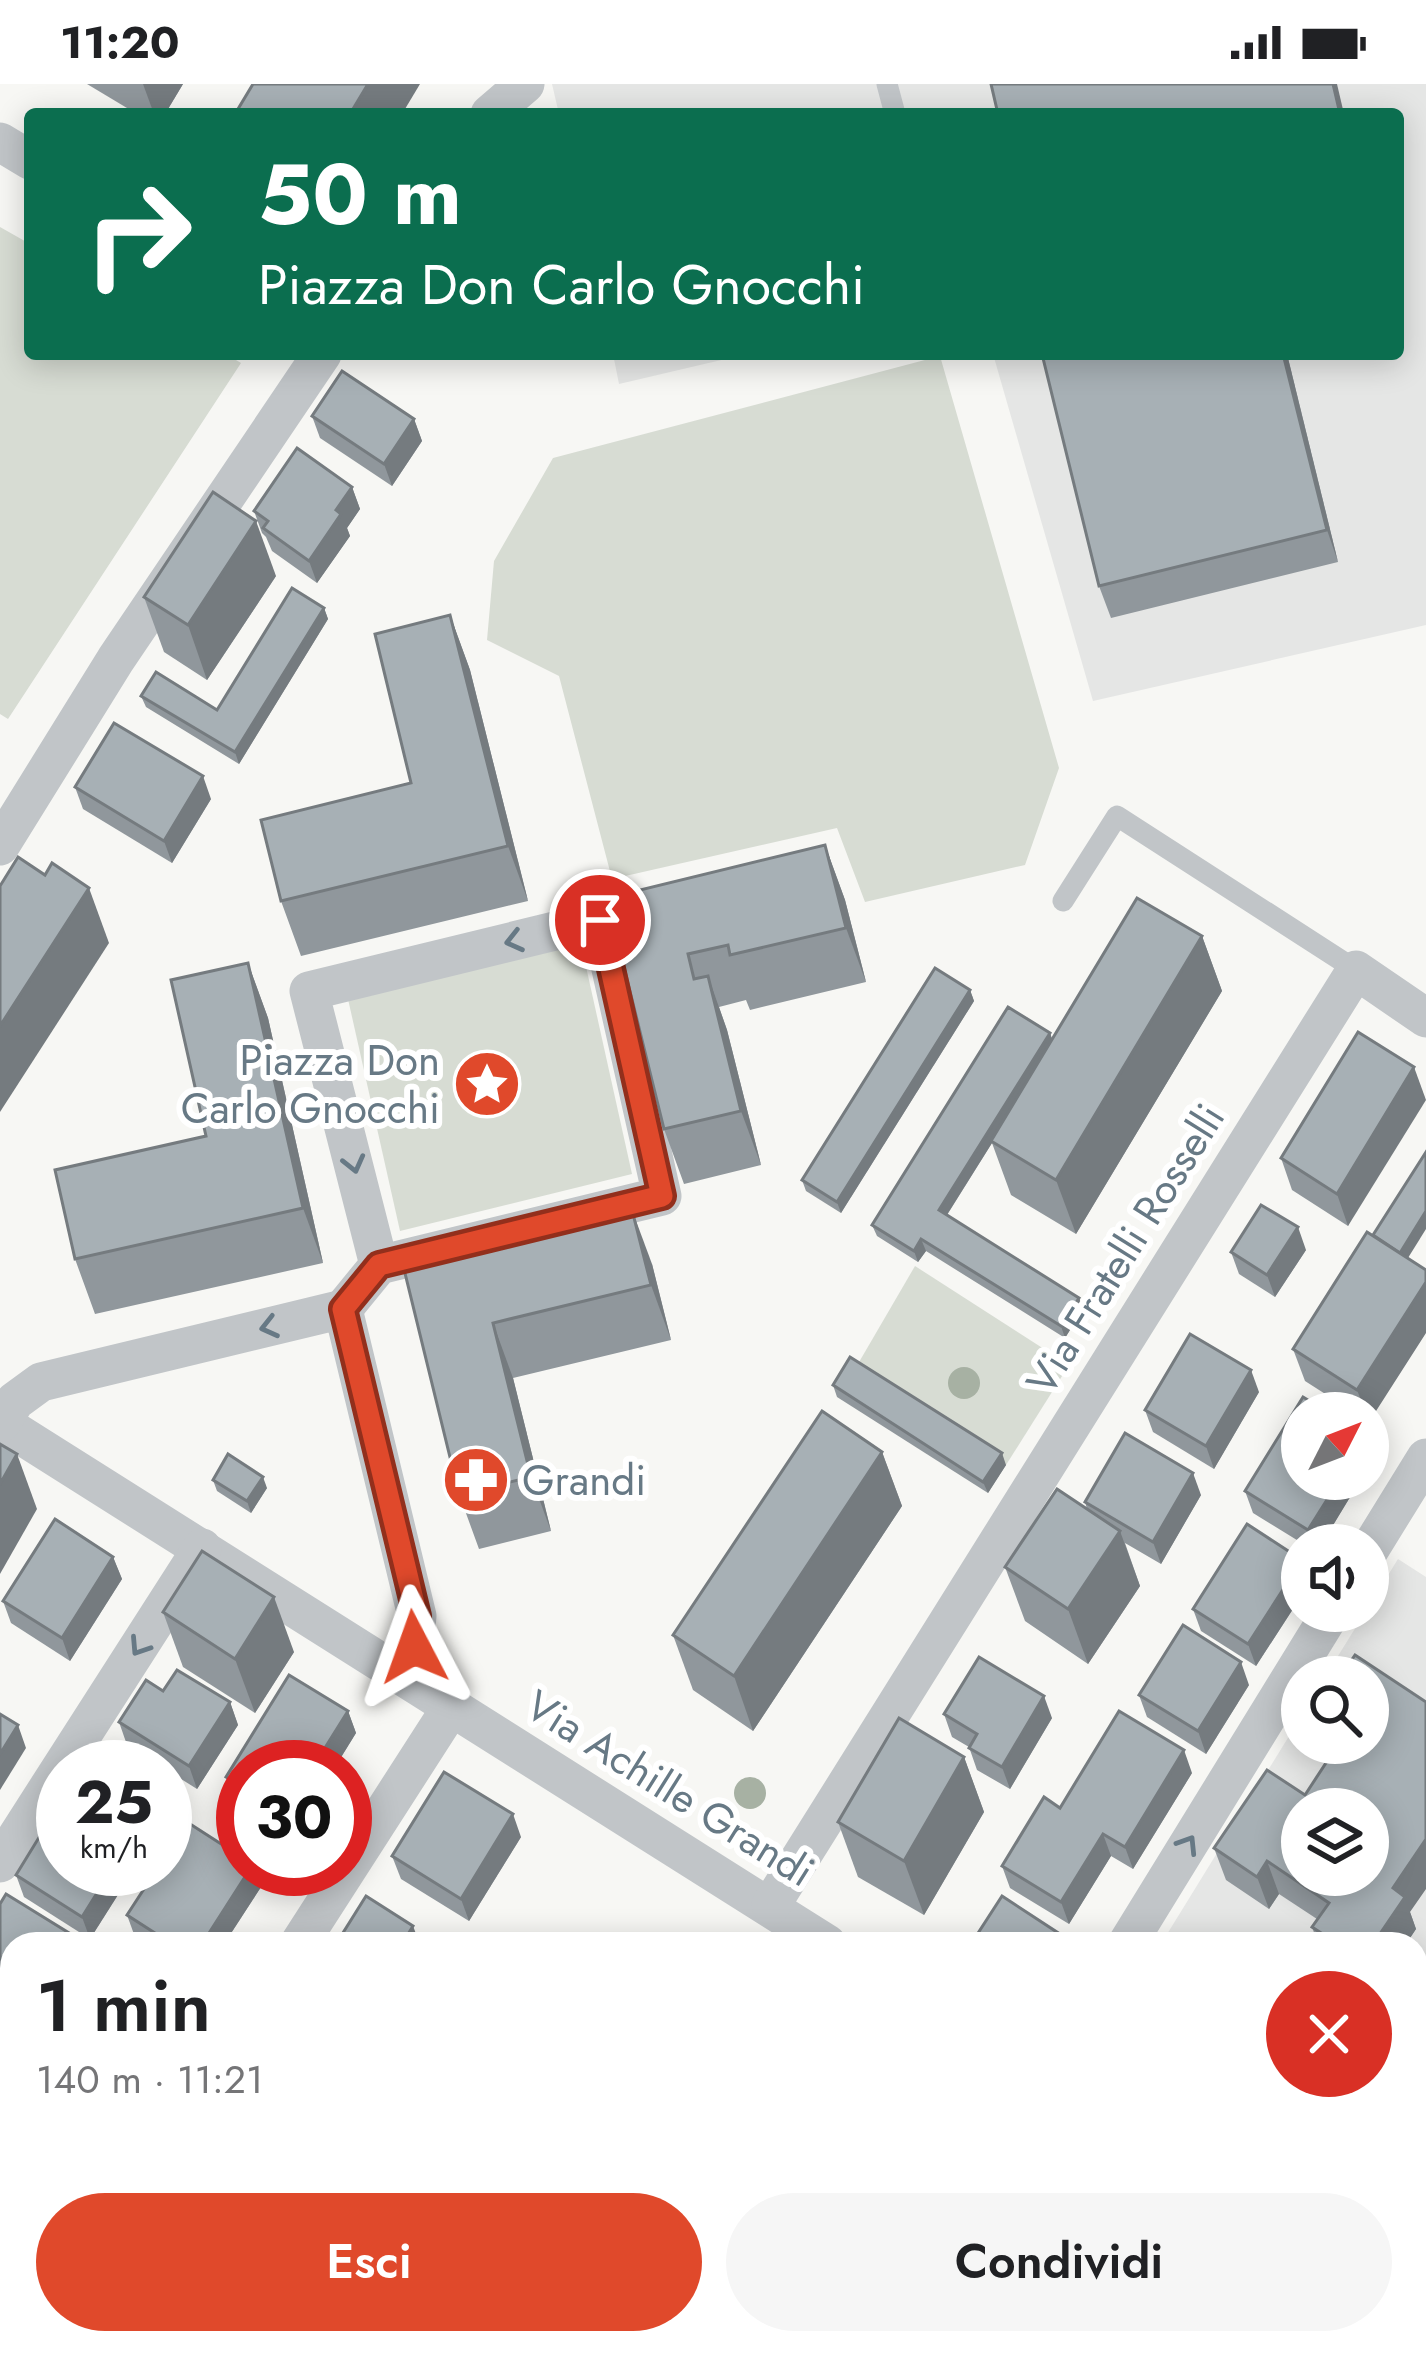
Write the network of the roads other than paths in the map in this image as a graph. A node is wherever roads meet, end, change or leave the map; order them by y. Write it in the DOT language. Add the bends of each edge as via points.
graph roads {
  1 [pos="525,84"];
  2 [pos="497,108"];
  3 [pos="318,360"];
  4 [pos="0,846"];
  5 [pos="1063,901"];
  6 [pos="1356,970"];
  7 [pos="1426,1018"];
  8 [pos="379,1265"];
  9 [pos="343,1309"];
  10 [pos="0,1423"];
  11 [pos="1426,1458"];
  12 [pos="1385,1524"];
  13 [pos="202,1548"];
  14 [pos="1319,1632"];
  15 [pos="400,1674"];
  16 [pos="452,1706"];
  17 [pos="0,1863"];
  18 [pos="771,1905"];
  19 [pos="306,1932"];
  20 [pos="810,1932"];
  21 [pos="1134,1932"];
  1 -- 2 [label="street"];
  3 -- 4 [label="street"];
  5 -- 6 [label="lane" via="1117,816"];
  6 -- 7 [label="street"];
  6 -- 18 [label="street, Via Fratelli Rosselli"];
  8 -- 8 [label="street, one-way" via="662,1196 600,920 309,991"];
  8 -- 9 [label="street"];
  9 -- 10 [label="street, Via Achille Grandi, one-way" via="40,1382"];
  9 -- 15 [label="street" via="417,1616"];
  10 -- 13 [label="street, Via Achille Grandi"];
  11 -- 12 [label="street"];
  13 -- 15 [label="street, Via Achille Grandi"];
  13 -- 17 [label="street, one-way"];
  21 -- 14 [label="street, one-way"];
  15 -- 16 [label="street, Via Achille Grandi"];
  16 -- 18 [label="street, Via Achille Grandi"];
  16 -- 19 [label="street"];
  18 -- 20 [label="street, Via Achille Grandi"];
}
